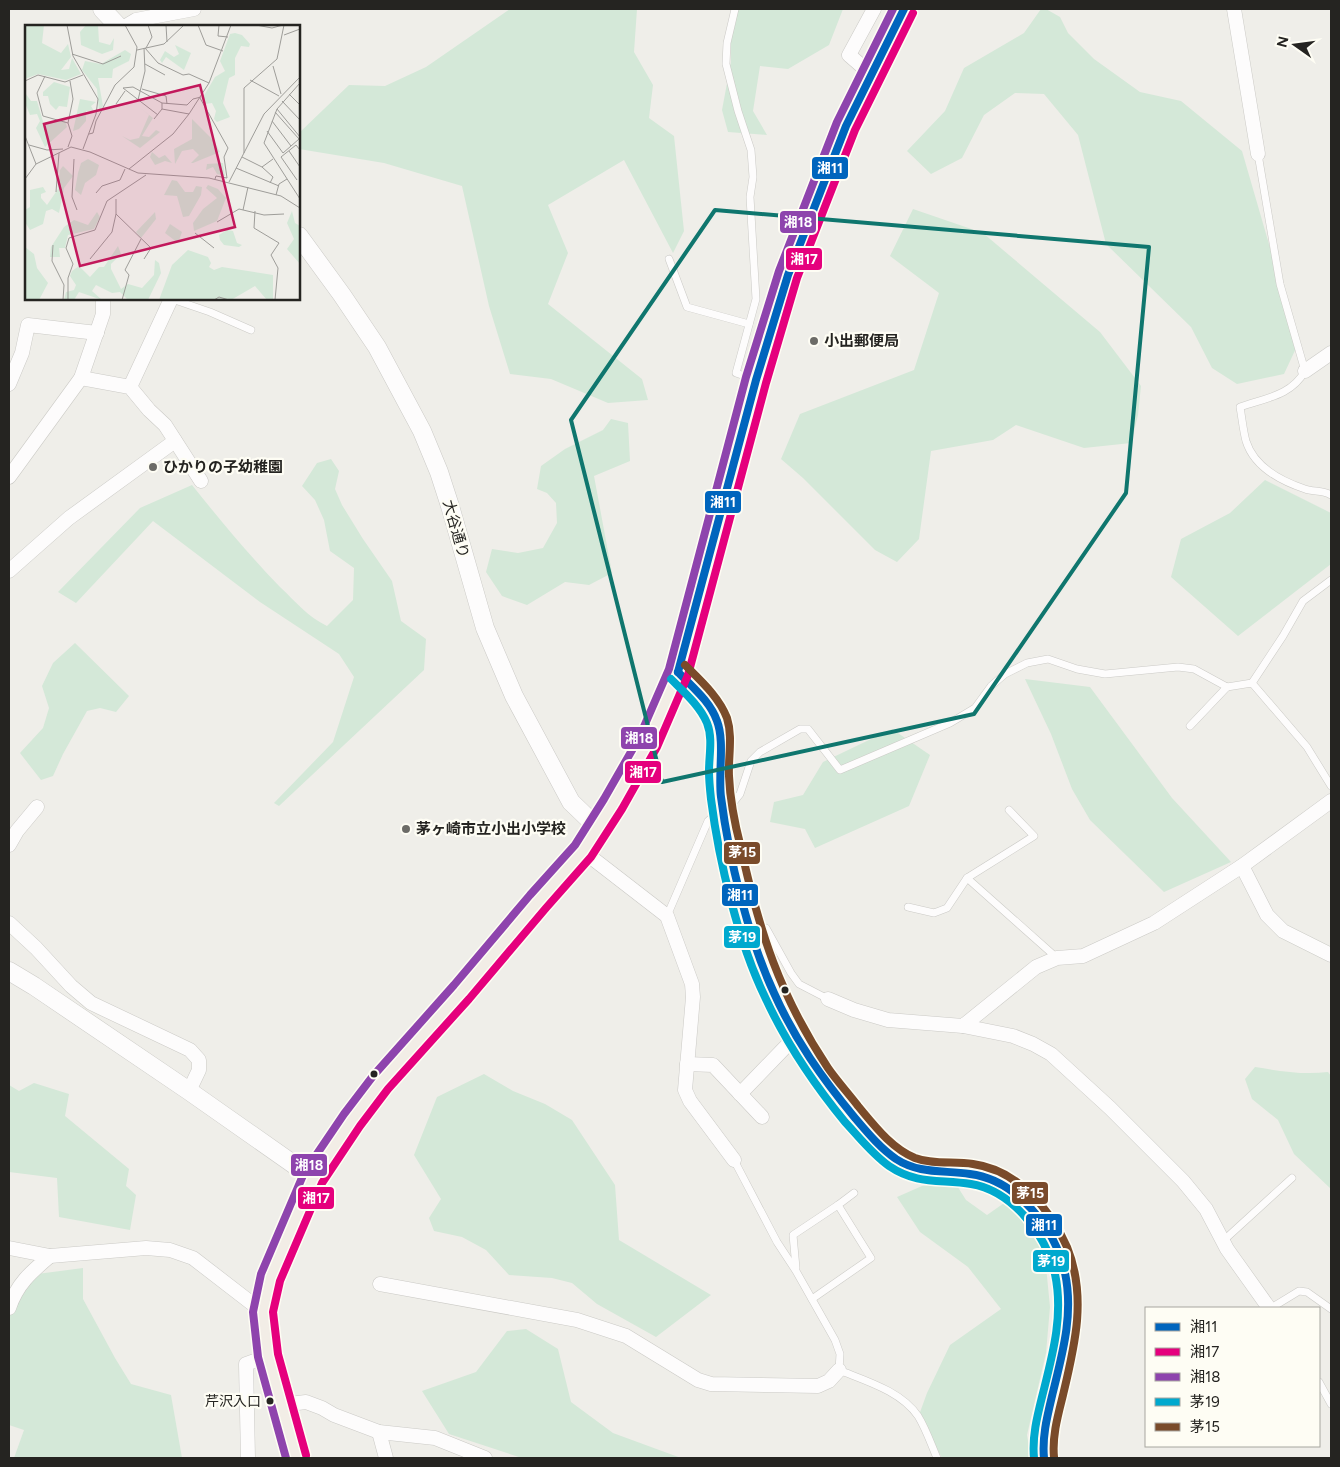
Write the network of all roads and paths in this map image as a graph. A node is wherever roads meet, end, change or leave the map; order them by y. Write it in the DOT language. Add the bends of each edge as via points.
graph roads {
  1 [pos="194,9"];
  2 [pos="735,9"];
  3 [pos="874,9"];
  4 [pos="904,9"];
  5 [pos="1234,9"];
  6 [pos="114,22"];
  7 [pos="872,75"];
  8 [pos="1258,154"];
  9 [pos="300,237"];
  10 [pos="669,259"];
  11 [pos="103,300"];
  12 [pos="171,300"];
  13 [pos="174,300"];
  14 [pos="749,324"];
  15 [pos="251,330"];
  16 [pos="97,333"];
  17 [pos="1331,353"];
  18 [pos="1305,371"];
  19 [pos="80,378"];
  20 [pos="756,380"];
  21 [pos="9,384"];
  22 [pos="130,387"];
  23 [pos="176,441"];
  24 [pos="9,477"];
  25 [pos="201,481"];
  26 [pos="1331,495"];
  27 [pos="9,571"];
  28 [pos="1331,580"];
  29 [pos="678,672"];
  30 [pos="1252,683"];
  31 [pos="1226,687"];
  32 [pos="1190,726"];
  33 [pos="1331,786"];
  34 [pos="1331,801"];
  35 [pos="37,807"];
  36 [pos="722,808"];
  37 [pos="1009,810"];
  38 [pos="598,828"];
  39 [pos="9,845"];
  40 [pos="583,851"];
  41 [pos="1242,866"];
  42 [pos="967,878"];
  43 [pos="908,907"];
  44 [pos="667,916"];
  45 [pos="748,922"];
  46 [pos="9,924"];
  47 [pos="1331,955"];
  48 [pos="1057,958"];
  49 [pos="9,971"];
  50 [pos="828,999"];
  51 [pos="963,1026"];
  52 [pos="796,1036"];
  53 [pos="687,1064"];
  54 [pos="189,1091"];
  55 [pos="740,1094"];
  56 [pos="762,1118"];
  57 [pos="734,1160"];
  58 [pos="313,1178"];
  59 [pos="1292,1178"];
  60 [pos="854,1193"];
  61 [pos="838,1205"];
  62 [pos="1222,1242"];
  63 [pos="9,1248"];
  64 [pos="50,1256"];
  65 [pos="796,1271"];
  66 [pos="380,1284"];
  67 [pos="812,1299"];
  68 [pos="1269,1307"];
  69 [pos="1272,1307"];
  70 [pos="9,1308"];
  71 [pos="1331,1309"];
  72 [pos="263,1312"];
  73 [pos="268,1356"];
  74 [pos="839,1370"];
  75 [pos="1320,1384"];
  76 [pos="1331,1404"];
  77 [pos="281,1405"];
  78 [pos="379,1432"];
  79 [pos="248,1458"];
  80 [pos="296,1458"];
  81 [pos="386,1458"];
  82 [pos="486,1458"];
  83 [pos="937,1458"];
  84 [pos="1044,1458"];
  1 -- 6 [label="street"];
  2 -- 14 [label="lane" via="726,64 751,150 753,177 750,197 756,299"];
  3 -- 7 [label="street" via="849,55"];
  4 -- 7 [label="main road"];
  5 -- 8 [label="street"];
  7 -- 20 [label="main road" via="846,126 788,275"];
  8 -- 18 [label="lane" via="1280,284"];
  9 -- 38 [label="street, 大谷通り" via="378,347 422,431 450,506 485,628 511,689 571,802"];
  10 -- 14 [label="lane" via="687,307"];
  11 -- 16 [label="street" via="103,314"];
  12 -- 22 [label="street"];
  13 -- 15 [label="lane"];
  14 -- 20 [label="lane" via="736,373"];
  16 -- 19 [label="street"];
  16 -- 21 [label="street" via="28,326 22,353"];
  17 -- 18 [label="street"];
  18 -- 26 [label="lane" via="1286,392 1240,407 1247,442 1258,464 1278,477 1306,490"];
  19 -- 22 [label="street"];
  19 -- 24 [label="street"];
  20 -- 29 [label="main road"];
  22 -- 23 [label="street"];
  23 -- 25 [label="street"];
  23 -- 27 [label="street" via="69,518"];
  28 -- 30 [label="lane" via="1303,601"];
  29 -- 36 [label="main road" via="717,720"];
  29 -- 38 [label="main road" via="648,742"];
  30 -- 31 [label="lane"];
  30 -- 33 [label="lane" via="1307,747"];
  31 -- 32 [label="lane"];
  31 -- 36 [label="lane" via="1194,669 1178,667 1105,674 1048,659 1027,663 1005,674 991,686 975,708 950,723 840,770 808,729 800,729 760,752 751,761 740,794 732,804"];
  34 -- 41 [label="street"];
  35 -- 39 [label="street" via="16,831"];
  36 -- 44 [label="lane" via="708,821"];
  36 -- 45 [label="main road"];
  37 -- 42 [label="lane" via="1034,836"];
  38 -- 40 [label="main road"];
  40 -- 44 [label="street"];
  40 -- 58 [label="main road" via="380,1083"];
  41 -- 47 [label="street" via="1267,915 1282,932"];
  41 -- 48 [label="street" via="1154,923 1082,956"];
  42 -- 43 [label="lane" via="947,908 934,913"];
  42 -- 48 [label="lane"];
  44 -- 53 [label="street" via="692,984"];
  45 -- 50 [label="lane" via="766,928 799,984"];
  45 -- 52 [label="main road" via="767,978"];
  46 -- 54 [label="street" via="91,1003 190,1050 199,1060 199,1070"];
  48 -- 51 [label="street" via="1036,967"];
  49 -- 54 [label="street"];
  50 -- 51 [label="street" via="888,1020"];
  51 -- 62 [label="street" via="1014,1036 1051,1054 1183,1181 1206,1209"];
  52 -- 55 [label="street"];
  52 -- 84 [label="main road" via="822,1077 878,1145 894,1158 927,1172 975,1174 994,1179 1027,1204 1046,1227 1067,1280 1069,1304 1067,1331 1043,1438"];
  53 -- 55 [label="street" via="713,1065"];
  53 -- 57 [label="street" via="685,1090 690,1101"];
  54 -- 58 [label="street"];
  55 -- 56 [label="street"];
  57 -- 65 [label="lane"];
  58 -- 72 [label="main road" via="270,1278"];
  59 -- 62 [label="lane"];
  60 -- 61 [label="lane"];
  61 -- 65 [label="lane" via="793,1234"];
  61 -- 67 [label="lane" via="871,1258"];
  62 -- 68 [label="street"];
  63 -- 64 [label="street"];
  64 -- 70 [label="street" via="29,1273 13,1295"];
  64 -- 72 [label="street" via="146,1248 170,1250 193,1258"];
  65 -- 67 [label="lane"];
  66 -- 74 [label="street" via="577,1320 626,1336 698,1380 711,1384 818,1386 829,1381"];
  67 -- 74 [label="lane" via="835,1340 840,1354"];
  69 -- 71 [label="lane" via="1299,1291 1306,1292"];
  72 -- 73 [label="main road"];
  73 -- 77 [label="main road"];
  73 -- 79 [label="street" via="246,1364"];
  74 -- 83 [label="lane" via="878,1385 917,1414"];
  75 -- 76 [label="lane"];
  77 -- 78 [label="street" via="306,1402"];
  77 -- 80 [label="main road"];
  78 -- 81 [label="street"];
  78 -- 82 [label="street" via="435,1438"];
}
